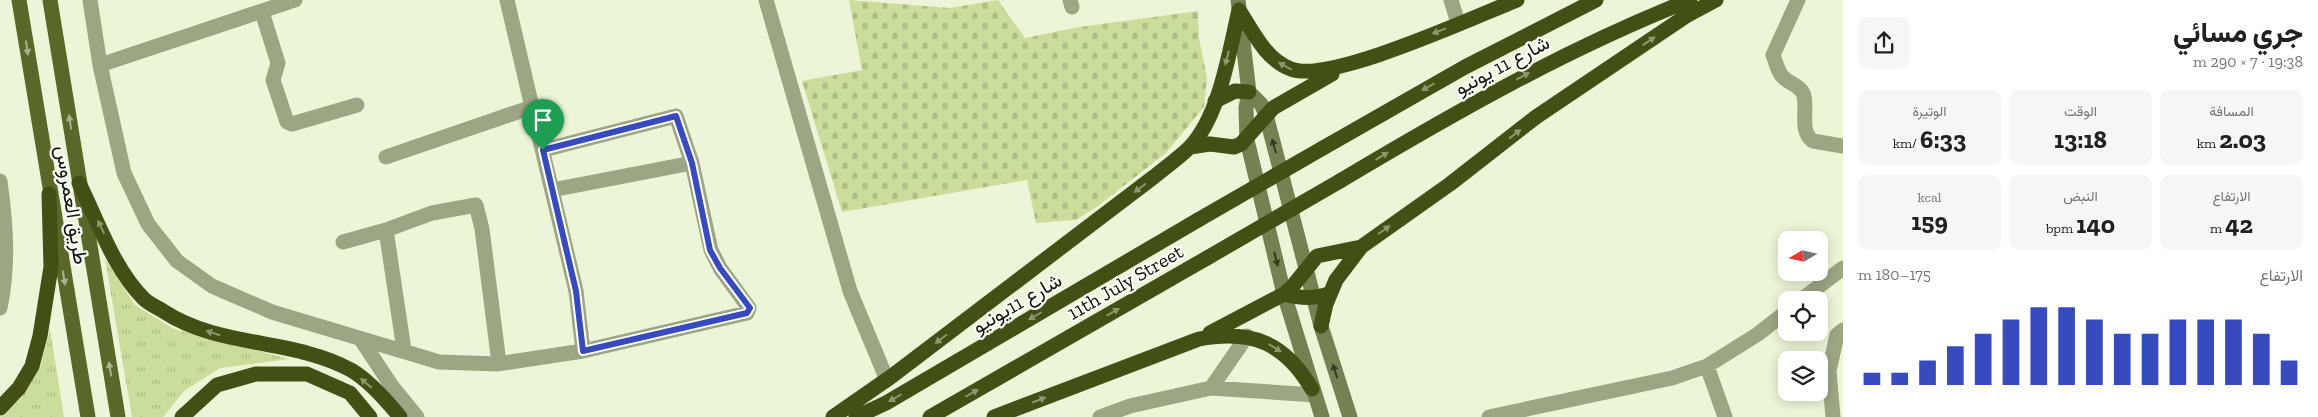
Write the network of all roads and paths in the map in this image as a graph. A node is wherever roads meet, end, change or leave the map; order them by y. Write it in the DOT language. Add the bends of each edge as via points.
graph roads {
  1 [pos="19,0"];
  2 [pos="50,0"];
  3 [pos="90,0"];
  4 [pos="295,0"];
  5 [pos="507,0"];
  6 [pos="766,0"];
  7 [pos="1451,0"];
  8 [pos="1517,0"];
  9 [pos="1596,0"];
  10 [pos="1690,0"];
  11 [pos="1716,0"];
  12 [pos="1798,0"];
  13 [pos="1238,5"];
  14 [pos="262,12"];
  15 [pos="1458,23"];
  16 [pos="100,65"];
  17 [pos="1349,65"];
  18 [pos="1249,92"];
  19 [pos="1215,101"];
  20 [pos="357,105"];
  21 [pos="532,107"];
  22 [pos="1266,114"];
  23 [pos="1247,140"];
  24 [pos="1843,146"];
  25 [pos="1190,147"];
  26 [pos="1323,148"];
  27 [pos="543,150"];
  28 [pos="386,157"];
  29 [pos="692,163"];
  30 [pos="0,181"];
  31 [pos="1340,181"];
  32 [pos="79,183"];
  33 [pos="552,190"];
  34 [pos="49,194"];
  35 [pos="1198,220"];
  36 [pos="386,230"];
  37 [pos="343,242"];
  38 [pos="1361,247"];
  39 [pos="1306,269"];
  40 [pos="1842,273"];
  41 [pos="1815,291"];
  42 [pos="1284,294"];
  43 [pos="1322,295"];
  44 [pos="0,308"];
  45 [pos="1778,318"];
  46 [pos="1321,326"];
  47 [pos="1843,330"];
  48 [pos="1247,336"];
  49 [pos="360,338"];
  50 [pos="1199,338"];
  51 [pos="404,350"];
  52 [pos="583,351"];
  53 [pos="499,363"];
  54 [pos="1707,366"];
  55 [pos="887,380"];
  56 [pos="1211,388"];
  57 [pos="1314,392"];
  58 [pos="0,408"];
  59 [pos="88,417"];
  60 [pos="118,417"];
  61 [pos="182,417"];
  62 [pos="370,417"];
  63 [pos="400,417"];
  64 [pos="417,417"];
  65 [pos="833,417"];
  66 [pos="856,417"];
  67 [pos="930,417"];
  68 [pos="994,417"];
  69 [pos="1100,417"];
  70 [pos="1322,417"];
  71 [pos="1350,417"];
  72 [pos="1489,417"];
  73 [pos="1725,417"];
  74 [pos="1833,417"];
  1 -- 34 [label="main road, طريق العمروس, one-way"];
  32 -- 2 [label="main road, طريق العمروس, one-way"];
  3 -- 16 [label="street"];
  4 -- 14 [label="street"];
  5 -- 21 [label="street"];
  6 -- 55 [label="street" via="850,291"];
  7 -- 15 [label="street"];
  8 -- 15 [label="highway"];
  9 -- 26 [label="highway, شارع 11 يونيو, one-way" via="1457,71"];
  31 -- 10 [label="highway, شارع 11 يونيو, one-way" via="1486,95 1574,49"];
  38 -- 11 [label="highway, one-way" via="1536,117 1686,16"];
  12 -- 24 [label="street" via="1772,55 1781,75 1804,95 1809,138"];
  17 -- 13 [label="highway, one-way" via="1302,73 1289,69 1274,60 1264,48"];
  13 -- 18 [label="main road"];
  13 -- 19 [label="highway, one-way"];
  14 -- 16 [label="street"];
  14 -- 20 [label="street" via="278,63 274,80 287,122 292,124"];
  15 -- 17 [label="highway, one-way"];
  16 -- 49 [label="street" via="124,173 148,224 177,261 212,286 255,304"];
  17 -- 22 [label="highway"];
  18 -- 19 [label="highway" via="1235,91"];
  18 -- 22 [label="main road"];
  18 -- 23 [label="main road"];
  19 -- 25 [label="highway" via="1201,133"];
  21 -- 27 [label="street"];
  21 -- 28 [label="street"];
  22 -- 23 [label="highway"];
  39 -- 22 [label="main road, one-way"];
  23 -- 25 [label="highway" via="1234,147 1210,144"];
  23 -- 42 [label="main road, one-way"];
  25 -- 55 [label="highway, one-way"];
  26 -- 35 [label="highway, 11th July Street, bridge"];
  27 -- 29 [label="street" via="675,116"];
  27 -- 33 [label="street"];
  29 -- 33 [label="street"];
  29 -- 52 [label="street" via="710,250 750,308 747,313"];
  30 -- 44 [label="street" via="7,228 5,282"];
  67 -- 31 [label="highway, 11th July Street, one-way, bridge"];
  60 -- 32 [label="main road, طريق العمروس, one-way"];
  63 -- 32 [label="highway, one-way" via="386,400 351,370 304,353 225,337 181,323 144,299 120,268"];
  33 -- 52 [label="street" via="576,291"];
  34 -- 58 [label="highway" via="51,267 40,336 32,366 19,388"];
  34 -- 59 [label="main road, طريق العمروس, one-way"];
  35 -- 66 [label="highway, شارع 11يونيو, one-way" via="894,398"];
  36 -- 37 [label="street"];
  36 -- 51 [label="street"];
  36 -- 53 [label="street" via="432,213 476,204"];
  38 -- 39 [label="highway" via="1323,254"];
  38 -- 43 [label="highway"];
  39 -- 42 [label="highway"];
  39 -- 43 [label="main road"];
  40 -- 41 [label="street"];
  42 -- 43 [label="highway"];
  42 -- 50 [label="highway"];
  42 -- 57 [label="main road"];
  43 -- 46 [label="highway"];
  45 -- 54 [label="street"];
  71 -- 46 [label="main road, one-way"];
  47 -- 74 [label="street" via="1837,335 1829,371"];
  48 -- 50 [label="highway" via="1223,334"];
  48 -- 56 [label="street"];
  48 -- 57 [label="highway, one-way" via="1286,355 1301,370"];
  49 -- 51 [label="street"];
  49 -- 64 [label="street"];
  68 -- 50 [label="highway, one-way"];
  51 -- 53 [label="street" via="439,362"];
  52 -- 53 [label="street"];
  54 -- 72 [label="street" via="1672,378"];
  54 -- 73 [label="street"];
  55 -- 65 [label="highway"];
  56 -- 57 [label="street"];
  56 -- 69 [label="street" via="1130,406"];
  57 -- 70 [label="main road"];
  61 -- 62 [label="highway" via="217,385 256,374 307,374 350,393"];
}
